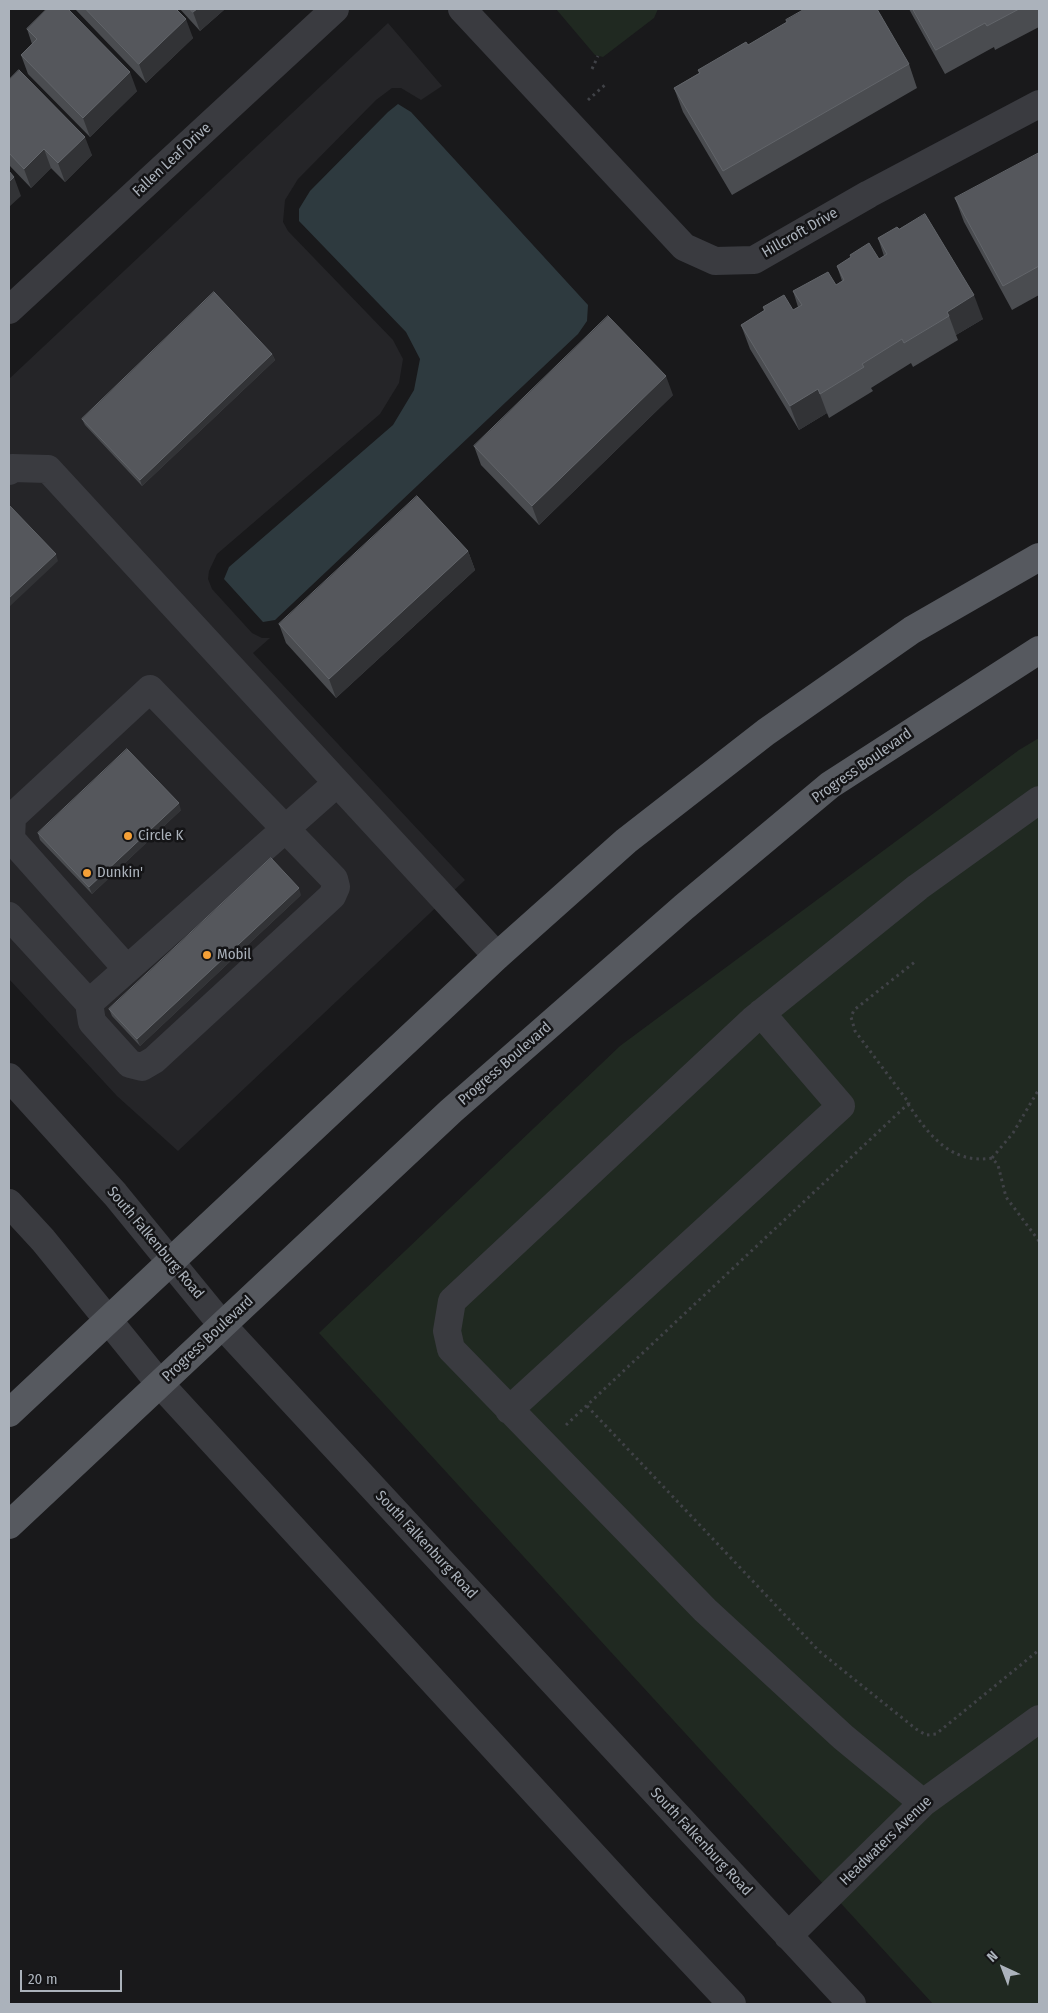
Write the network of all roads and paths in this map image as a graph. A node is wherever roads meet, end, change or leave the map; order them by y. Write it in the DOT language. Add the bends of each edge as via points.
graph roads {
  1 [pos="335,9"];
  2 [pos="462,9"];
  3 [pos="598,56"];
  4 [pos="592,69"];
  5 [pos="606,84"];
  6 [pos="1039,104"];
  7 [pos="582,105"];
  8 [pos="9,310"];
  9 [pos="9,471"];
  10 [pos="1039,557"];
  11 [pos="1039,650"];
  12 [pos="337,783"];
  13 [pos="1039,800"];
  14 [pos="286,829"];
  15 [pos="9,916"];
  16 [pos="497,956"];
  17 [pos="127,969"];
  18 [pos="89,1003"];
  19 [pos="761,1013"];
  20 [pos="9,1077"];
  21 [pos="1039,1089"];
  22 [pos="908,1104"];
  23 [pos="992,1158"];
  24 [pos="9,1203"];
  25 [pos="1039,1241"];
  26 [pos="172,1262"];
  27 [pos="109,1321"];
  28 [pos="223,1326"];
  29 [pos="160,1384"];
  30 [pos="587,1406"];
  31 [pos="509,1410"];
  32 [pos="9,1413"];
  33 [pos="9,1525"];
  34 [pos="1039,1650"];
  35 [pos="1039,1719"];
  36 [pos="923,1803"];
  37 [pos="788,1936"];
  38 [pos="732,2004"];
  39 [pos="852,2004"];
  1 -- 8 [label="street, Fallen Leaf Drive"];
  2 -- 6 [label="street, Hillcroft Drive" via="684,248 715,260 754,260 869,194"];
  3 -- 4 [label="path"];
  5 -- 7 [label="path"];
  9 -- 12 [label="street" via="12,468 48,469"];
  10 -- 16 [label="main road" via="912,630 766,732 626,841"];
  11 -- 28 [label="main road, Progress Boulevard" via="830,785 684,907 451,1111"];
  12 -- 14 [label="street"];
  12 -- 16 [label="street"];
  13 -- 19 [label="street" via="918,887"];
  14 -- 17 [label="street"];
  14 -- 17 [label="street" via="150,689 12,817 11,840"];
  14 -- 18 [label="street" via="334,879 336,887 332,896 154,1060 142,1067 130,1064 92,1022"];
  15 -- 18 [label="street"];
  16 -- 26 [label="main road"];
  17 -- 18 [label="street"];
  19 -- 31 [label="street" via="452,1301 447,1330 451,1349"];
  19 -- 31 [label="street" via="841,1106"];
  20 -- 26 [label="street, South Falkenburg Road"];
  21 -- 23 [label="path" via="1013,1133"];
  22 -- 23 [label="path" via="935,1140 948,1150 980,1160"];
  23 -- 25 [label="path" via="998,1164 1006,1197"];
  24 -- 27 [label="street"];
  26 -- 27 [label="main road"];
  26 -- 28 [label="street, South Falkenburg Road"];
  27 -- 29 [label="street"];
  27 -- 32 [label="main road"];
  28 -- 29 [label="main road, Progress Boulevard"];
  28 -- 37 [label="street, South Falkenburg Road"];
  29 -- 33 [label="main road, Progress Boulevard"];
  29 -- 38 [label="street"];
  30 -- 34 [label="path" via="819,1651 926,1735 936,1734"];
  31 -- 36 [label="street" via="705,1610 843,1737"];
  35 -- 36 [label="street, Headwaters Avenue"];
  36 -- 37 [label="street, Headwaters Avenue"];
  37 -- 39 [label="street, South Falkenburg Road"];
}
